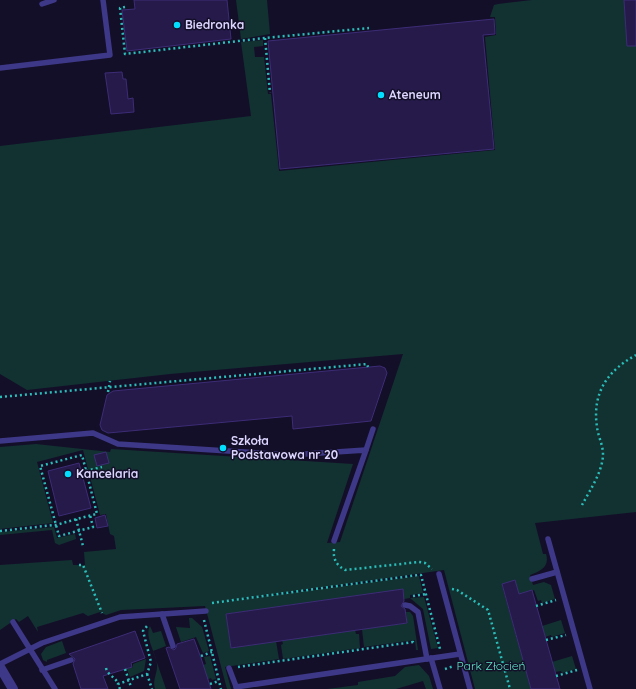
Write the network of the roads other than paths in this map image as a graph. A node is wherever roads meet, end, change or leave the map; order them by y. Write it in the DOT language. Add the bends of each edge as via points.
graph roads {
  1 [pos="54,0"];
  2 [pos="103,0"];
  3 [pos="42,4"];
  4 [pos="0,68"];
  5 [pos="373,429"];
  6 [pos="0,441"];
  7 [pos="366,450"];
  8 [pos="548,539"];
  9 [pos="334,541"];
  10 [pos="557,572"];
  11 [pos="439,574"];
  12 [pos="532,580"];
  13 [pos="405,606"];
  14 [pos="204,611"];
  15 [pos="162,614"];
  16 [pos="12,622"];
  17 [pos="173,646"];
  18 [pos="29,649"];
  19 [pos="460,654"];
  20 [pos="429,658"];
  21 [pos="71,660"];
  22 [pos="0,666"];
  23 [pos="230,668"];
  24 [pos="42,670"];
  25 [pos="236,688"];
  26 [pos="13,689"];
  27 [pos="55,689"];
  28 [pos="440,689"];
  29 [pos="470,689"];
  30 [pos="590,689"];
  1 -- 3 [label="lane"];
  2 -- 4 [label="lane" via="110,55"];
  5 -- 7 [label="lane"];
  6 -- 7 [label="lane" via="93,433 118,444 290,455"];
  7 -- 9 [label="lane"];
  8 -- 10 [label="lane"];
  10 -- 12 [label="lane"];
  10 -- 30 [label="lane"];
  11 -- 19 [label="lane"];
  13 -- 20 [label="lane" via="410,606 418,612"];
  14 -- 15 [label="lane"];
  15 -- 17 [label="lane"];
  15 -- 18 [label="lane" via="120,617"];
  16 -- 18 [label="lane"];
  18 -- 22 [label="lane"];
  18 -- 24 [label="lane"];
  19 -- 20 [label="lane"];
  19 -- 29 [label="lane"];
  20 -- 25 [label="lane"];
  20 -- 28 [label="lane"];
  21 -- 24 [label="lane"];
  22 -- 26 [label="street"];
  23 -- 25 [label="lane"];
  24 -- 27 [label="lane"];
}
